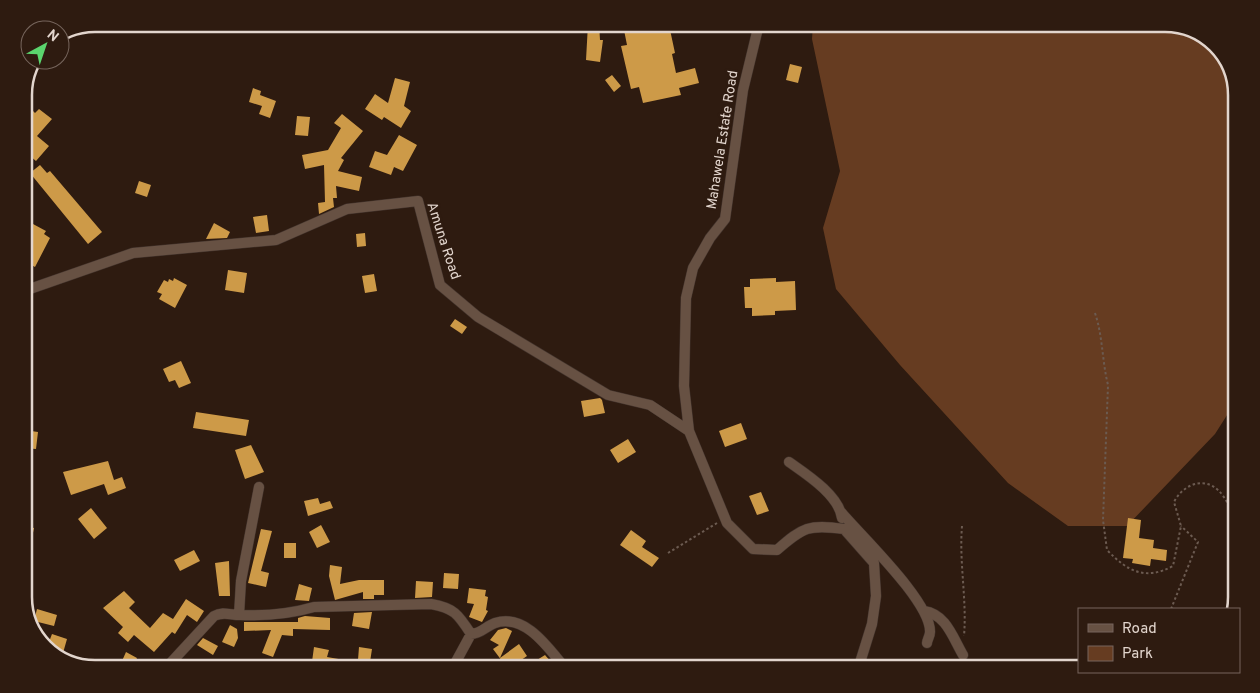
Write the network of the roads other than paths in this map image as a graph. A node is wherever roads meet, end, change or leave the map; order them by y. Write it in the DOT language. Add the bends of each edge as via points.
graph roads {
  1 [pos="757,33"];
  2 [pos="33,289"];
  3 [pos="689,431"];
  4 [pos="789,462"];
  5 [pos="259,487"];
  6 [pos="842,512"];
  7 [pos="844,528"];
  8 [pos="924,611"];
  9 [pos="239,616"];
  10 [pos="471,634"];
  11 [pos="926,643"];
  12 [pos="962,655"];
  13 [pos="174,660"];
  14 [pos="457,660"];
  15 [pos="558,660"];
  16 [pos="861,660"];
  1 -- 3 [label="street, Mahawela Estate Road" via="743,90 725,219 693,268 686,298 684,386"];
  2 -- 3 [label="street, Amuna Road" via="133,253 276,240 347,209 418,201 440,285 478,317 608,395 650,405"];
  3 -- 7 [label="street, Mahawela Estate Road" via="727,523 753,549 777,550 798,531 821,525"];
  4 -- 6 [label="street" via="822,486"];
  5 -- 9 [label="street" via="241,581"];
  6 -- 7 [label="street"];
  6 -- 8 [label="street" via="901,578"];
  7 -- 16 [label="street" via="874,563 876,596 872,624"];
  8 -- 11 [label="street" via="930,632"];
  8 -- 12 [label="street" via="944,620"];
  9 -- 10 [label="street" via="295,612 314,607 431,604 448,607 460,616"];
  9 -- 13 [label="street" via="220,612 214,616"];
  10 -- 14 [label="street"];
  10 -- 15 [label="street" via="478,634 495,623 513,621 537,635"];
}
